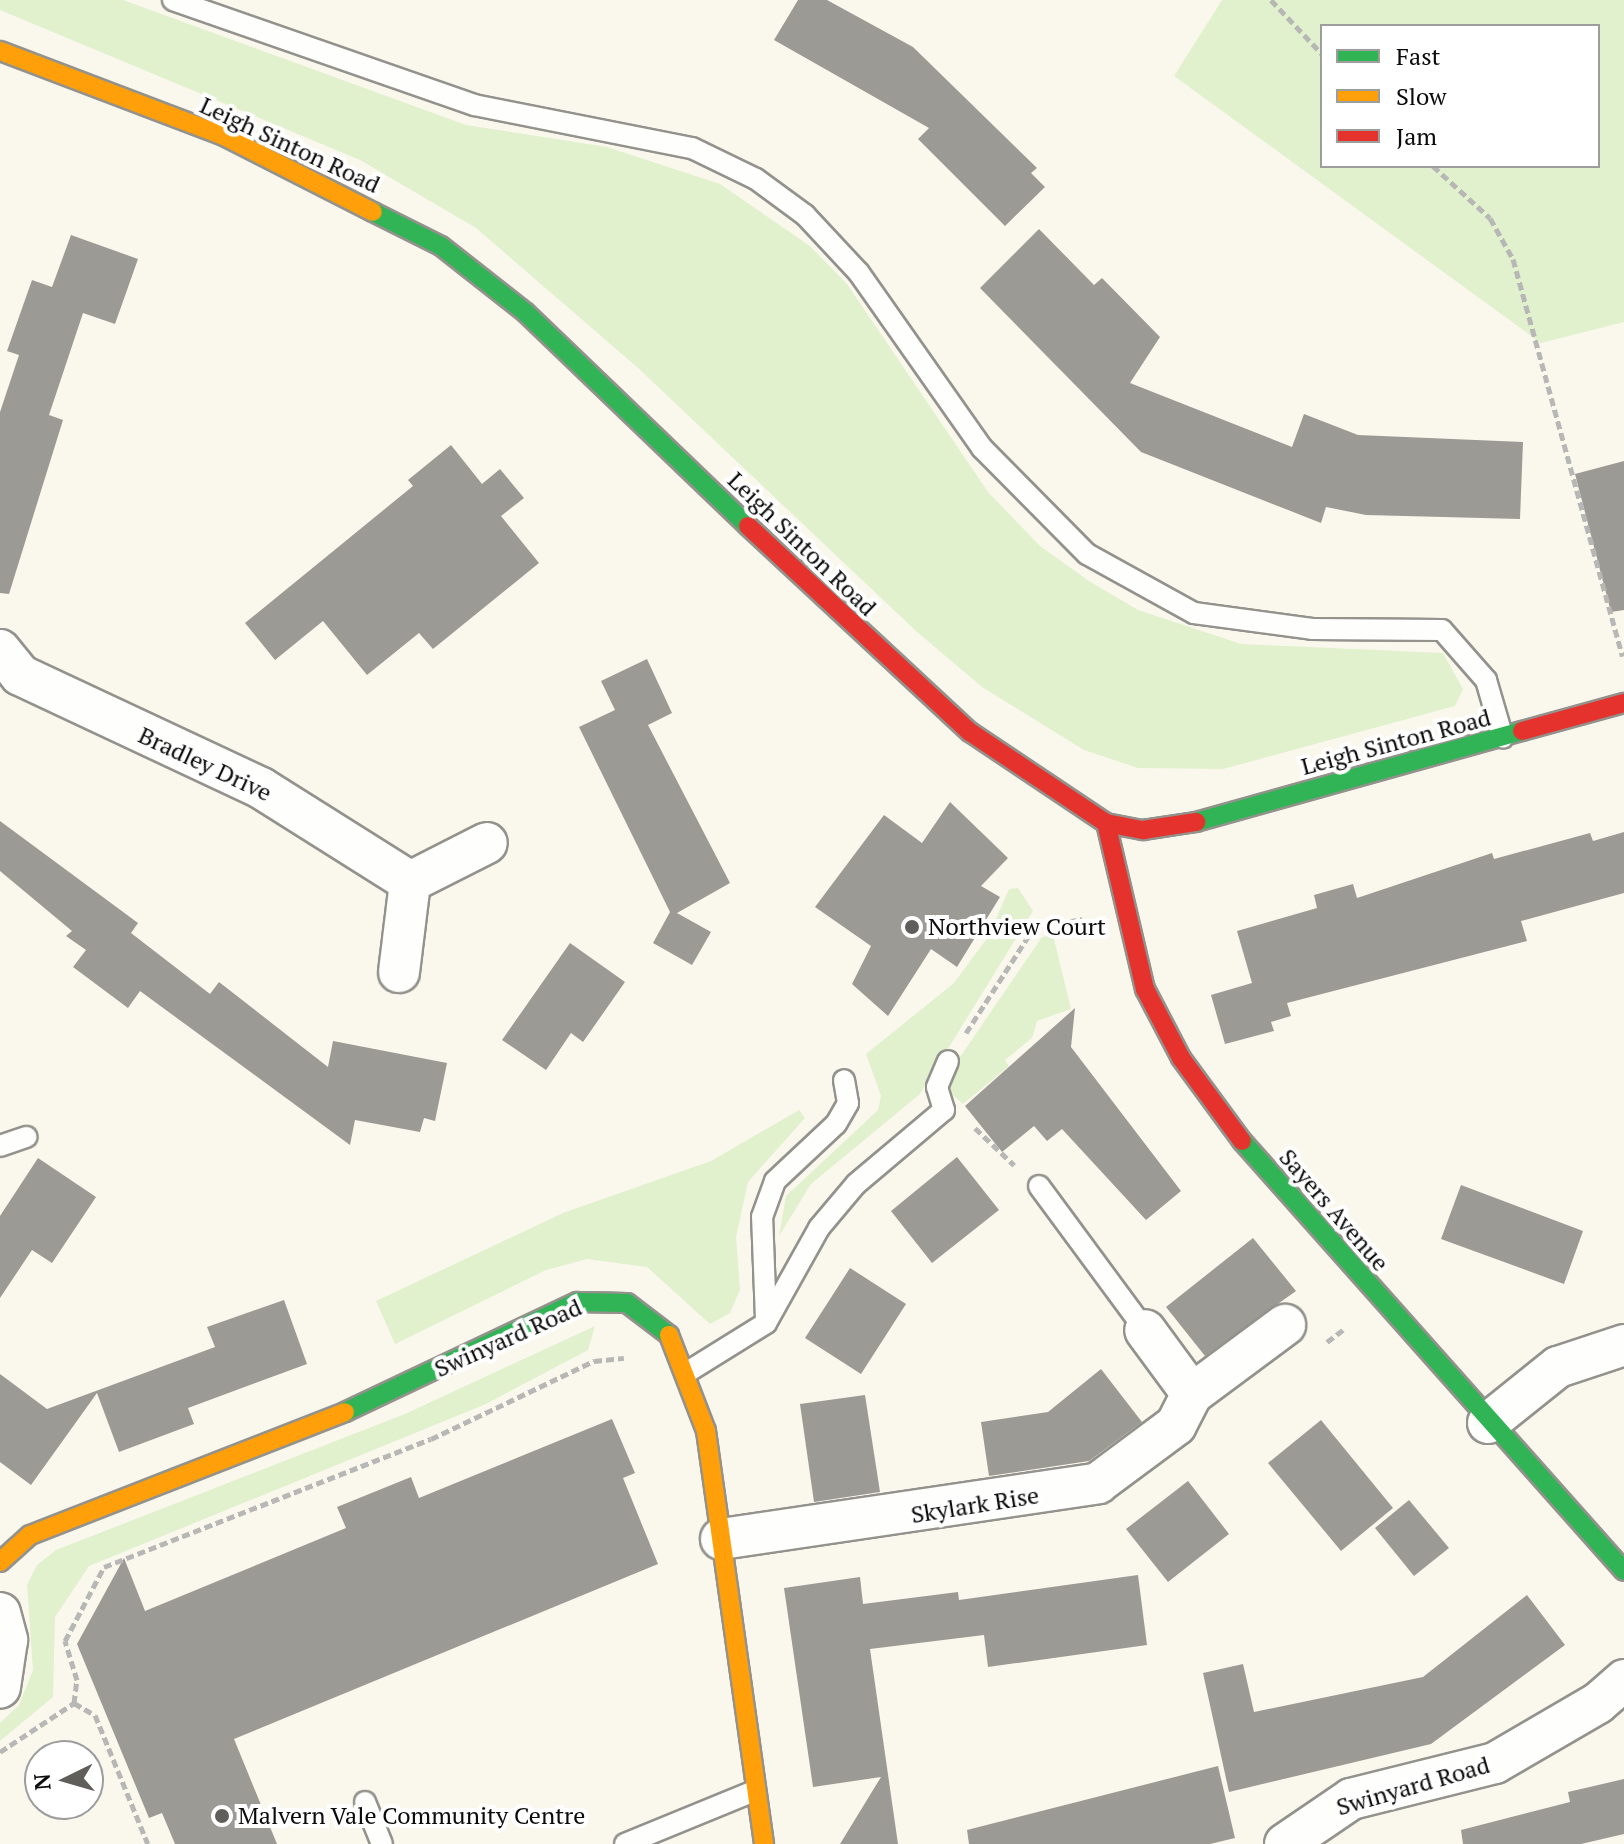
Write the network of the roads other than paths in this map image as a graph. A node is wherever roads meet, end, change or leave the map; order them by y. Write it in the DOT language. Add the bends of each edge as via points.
graph roads {
  1 [pos="173,0"];
  2 [pos="0,52"];
  3 [pos="0,650"];
  4 [pos="1624,703"];
  5 [pos="1503,738"];
  6 [pos="1106,823"];
  7 [pos="487,843"];
  8 [pos="410,882"];
  9 [pos="399,972"];
  10 [pos="948,1061"];
  11 [pos="844,1080"];
  12 [pos="26,1137"];
  13 [pos="0,1146"];
  14 [pos="1039,1186"];
  15 [pos="766,1323"];
  16 [pos="1285,1325"];
  17 [pos="1145,1330"];
  18 [pos="1624,1345"];
  19 [pos="689,1371"];
  20 [pos="1192,1394"];
  21 [pos="1488,1423"];
  22 [pos="721,1539"];
  23 [pos="0,1562"];
  24 [pos="1624,1571"];
  25 [pos="0,1613"];
  26 [pos="1624,1680"];
  27 [pos="0,1687"];
  28 [pos="752,1792"];
  29 [pos="365,1802"];
  30 [pos="1331,1828"];
  31 [pos="382,1844"];
  32 [pos="625,1844"];
  33 [pos="764,1844"];
  34 [pos="1285,1844"];
  1 -- 5 [label="lane" via="474,105 692,148 756,179 805,215 859,273 982,448 1087,554 1194,613 1312,629 1442,630 1486,680"];
  2 -- 6 [label="street, Leigh Sinton Road" via="224,136 441,246 526,313 893,666 970,732"];
  3 -- 8 [label="street, Bradley Drive" via="20,675 261,788"];
  4 -- 5 [label="street, Leigh Sinton Road"];
  5 -- 6 [label="street, Leigh Sinton Road" via="1188,824 1143,830"];
  6 -- 21 [label="street, Sayers Avenue" via="1121,912 1145,989 1226,1123"];
  7 -- 8 [label="street"];
  8 -- 9 [label="street"];
  10 -- 15 [label="lane" via="937,1087 944,1110 846,1195 819,1228"];
  11 -- 15 [label="lane" via="848,1103 836,1124 775,1181 762,1217"];
  12 -- 13 [label="lane"];
  14 -- 17 [label="lane"];
  15 -- 19 [label="lane"];
  16 -- 20 [label="street, Skylark Rise"];
  17 -- 20 [label="street"];
  18 -- 21 [label="street" via="1558,1367"];
  19 -- 22 [label="street, Swinyard Road"];
  19 -- 23 [label="street, Swinyard Road" via="663,1326 627,1303 577,1302 359,1407 30,1535"];
  20 -- 22 [label="street, Skylark Rise" via="1176,1425 1122,1468 1074,1490"];
  21 -- 24 [label="street, Sayers Avenue"];
  22 -- 28 [label="street, Swinyard Road"];
  25 -- 27 [label="street" via="7,1640"];
  26 -- 30 [label="street, Swinyard Road" via="1598,1703 1495,1763 1351,1799"];
  28 -- 32 [label="lane"];
  28 -- 33 [label="street, Swinyard Road"];
  29 -- 31 [label="lane"];
  30 -- 34 [label="street, Swinyard Road"];
}
